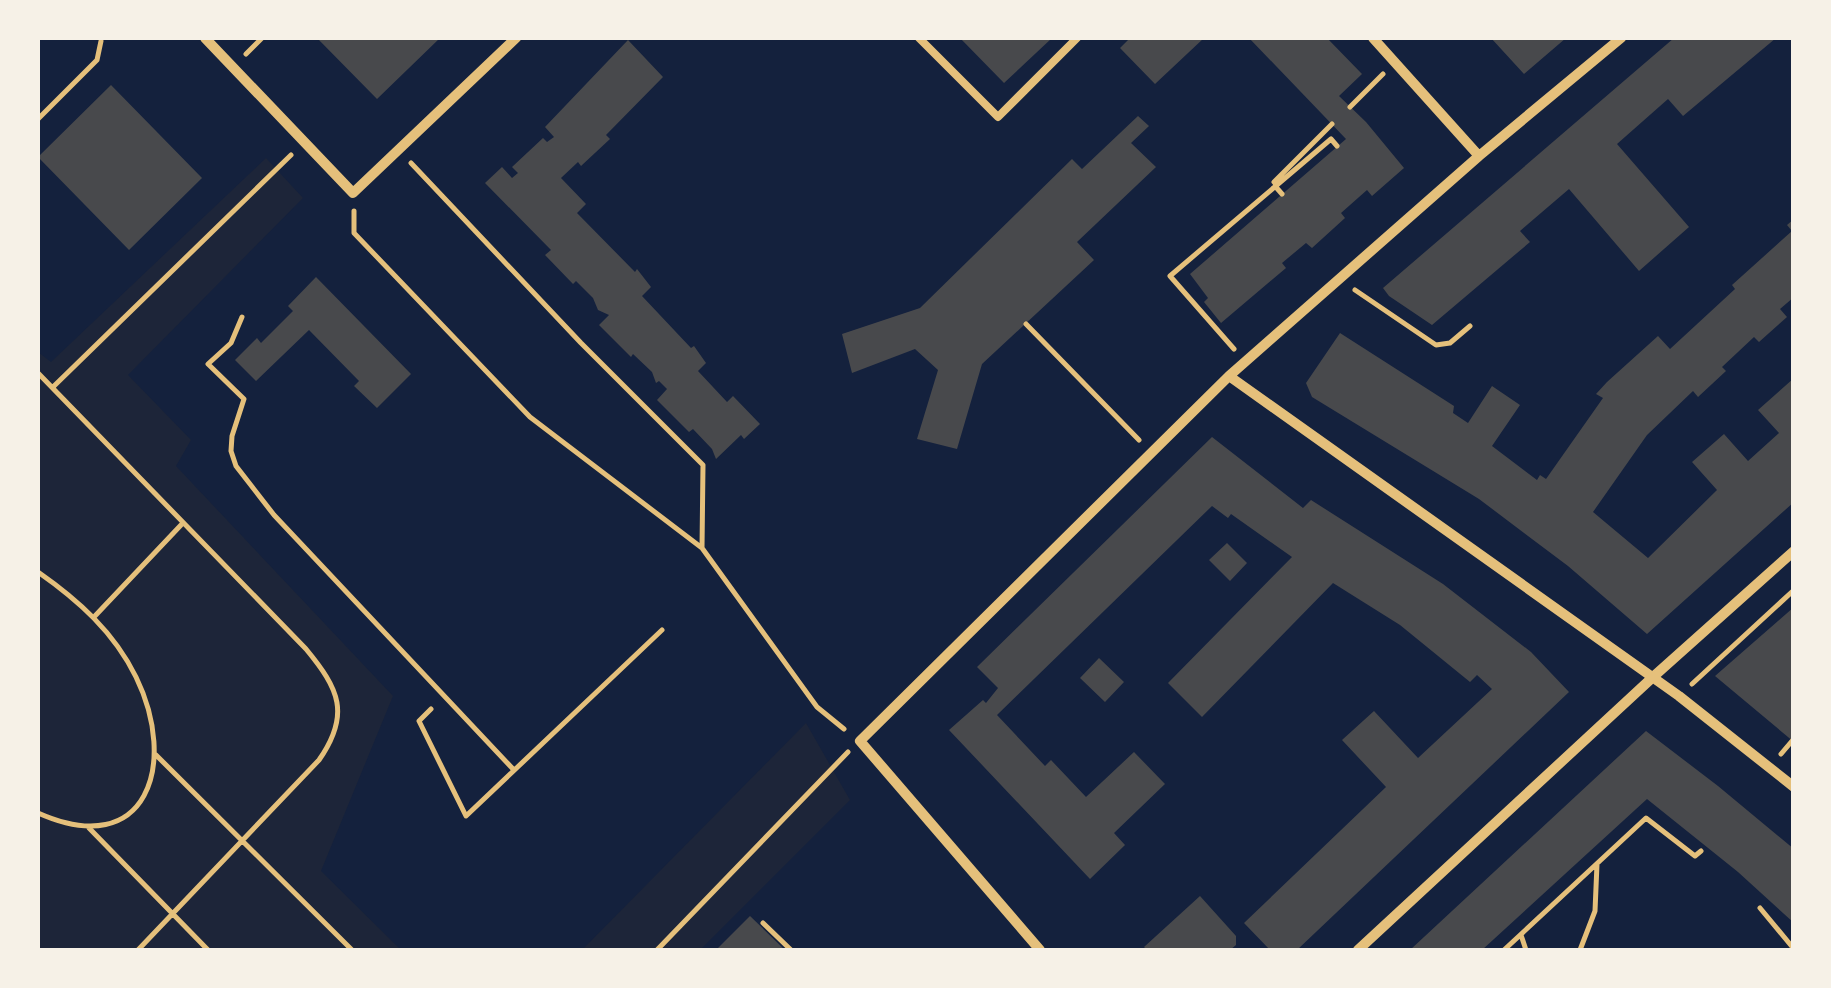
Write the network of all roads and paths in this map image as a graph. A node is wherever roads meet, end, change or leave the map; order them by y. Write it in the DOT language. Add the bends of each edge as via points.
graph roads {
  1 [pos="205,38"];
  2 [pos="516,38"];
  3 [pos="919,38"];
  4 [pos="1078,38"];
  5 [pos="1374,38"];
  6 [pos="1621,38"];
  7 [pos="101,41"];
  8 [pos="1396,62"];
  9 [pos="1350,107"];
  10 [pos="38,119"];
  11 [pos="1332,124"];
  12 [pos="305,142"];
  13 [pos="1338,146"];
  14 [pos="398,150"];
  15 [pos="1480,156"];
  16 [pos="1275,186"];
  17 [pos="353,193"];
  18 [pos="1282,194"];
  19 [pos="1244,213"];
  20 [pos="1212,241"];
  21 [pos="1219,248"];
  22 [pos="1340,280"];
  23 [pos="242,318"];
  24 [pos="1026,324"];
  25 [pos="1470,326"];
  26 [pos="1246,362"];
  27 [pos="38,373"];
  28 [pos="1229,376"];
  29 [pos="53,387"];
  30 [pos="1152,452"];
  31 [pos="182,524"];
  32 [pos="702,548"];
  33 [pos="1794,551"];
  34 [pos="38,572"];
  35 [pos="1794,590"];
  36 [pos="94,617"];
  37 [pos="662,630"];
  38 [pos="1652,677"];
  39 [pos="1679,696"];
  40 [pos="431,709"];
  41 [pos="860,741"];
  42 [pos="155,754"];
  43 [pos="514,769"];
  44 [pos="1794,786"];
  45 [pos="38,813"];
  46 [pos="89,828"];
  47 [pos="242,842"];
  48 [pos="1702,851"];
  49 [pos="1597,864"];
  50 [pos="1760,908"];
  51 [pos="171,914"];
  52 [pos="763,923"];
  53 [pos="1520,935"];
  54 [pos="1794,948"];
  55 [pos="138,950"];
  56 [pos="208,950"];
  57 [pos="352,950"];
  58 [pos="658,950"];
  59 [pos="791,950"];
  60 [pos="1040,950"];
  61 [pos="1358,950"];
  62 [pos="1504,950"];
  63 [pos="1526,950"];
  64 [pos="1580,950"];
  1 -- 12 [label="street"];
  2 -- 14 [label="street"];
  3 -- 4 [label="lane" via="998,117"];
  5 -- 8 [label="street"];
  6 -- 15 [label="street"];
  7 -- 10 [label="path" via="97,60"];
  8 -- 9 [label="path"];
  8 -- 15 [label="street"];
  11 -- 19 [label="path"];
  12 -- 17 [label="street"];
  12 -- 29 [label="path"];
  13 -- 16 [label="path" via="1330,139"];
  14 -- 17 [label="street"];
  14 -- 32 [label="path" via="703,465"];
  15 -- 22 [label="street"];
  16 -- 18 [label="path"];
  16 -- 19 [label="path"];
  17 -- 32 [label="path" via="354,234 530,417"];
  19 -- 20 [label="path"];
  20 -- 21 [label="path"];
  20 -- 26 [label="path" via="1170,276"];
  22 -- 25 [label="path" via="1436,344 1450,343"];
  22 -- 26 [label="street"];
  23 -- 43 [label="path" via="231,343 208,364 244,398 232,436 236,466 274,515"];
  24 -- 30 [label="path"];
  26 -- 28 [label="street"];
  27 -- 29 [label="path"];
  28 -- 30 [label="street"];
  28 -- 38 [label="street"];
  29 -- 31 [label="path"];
  30 -- 41 [label="street"];
  31 -- 36 [label="path"];
  31 -- 47 [label="path" via="331,679 339,711 334,738 319,760"];
  32 -- 41 [label="path" via="817,707"];
  33 -- 38 [label="street"];
  34 -- 36 [label="path"];
  35 -- 39 [label="path"];
  36 -- 42 [label="path" via="138,680"];
  37 -- 43 [label="path"];
  38 -- 39 [label="street"];
  38 -- 61 [label="street"];
  39 -- 44 [label="street"];
  40 -- 43 [label="path" via="419,720 466,816"];
  41 -- 58 [label="path"];
  41 -- 60 [label="street"];
  42 -- 46 [label="path" via="142,802 120,821"];
  42 -- 47 [label="path"];
  45 -- 46 [label="path"];
  46 -- 51 [label="path"];
  47 -- 51 [label="path"];
  47 -- 57 [label="path"];
  48 -- 49 [label="path" via="1695,856 1646,818"];
  49 -- 53 [label="path"];
  49 -- 64 [label="path" via="1595,911"];
  50 -- 54 [label="path"];
  51 -- 55 [label="path"];
  51 -- 56 [label="path"];
  52 -- 59 [label="path"];
  53 -- 62 [label="path"];
  53 -- 63 [label="path"];
}
